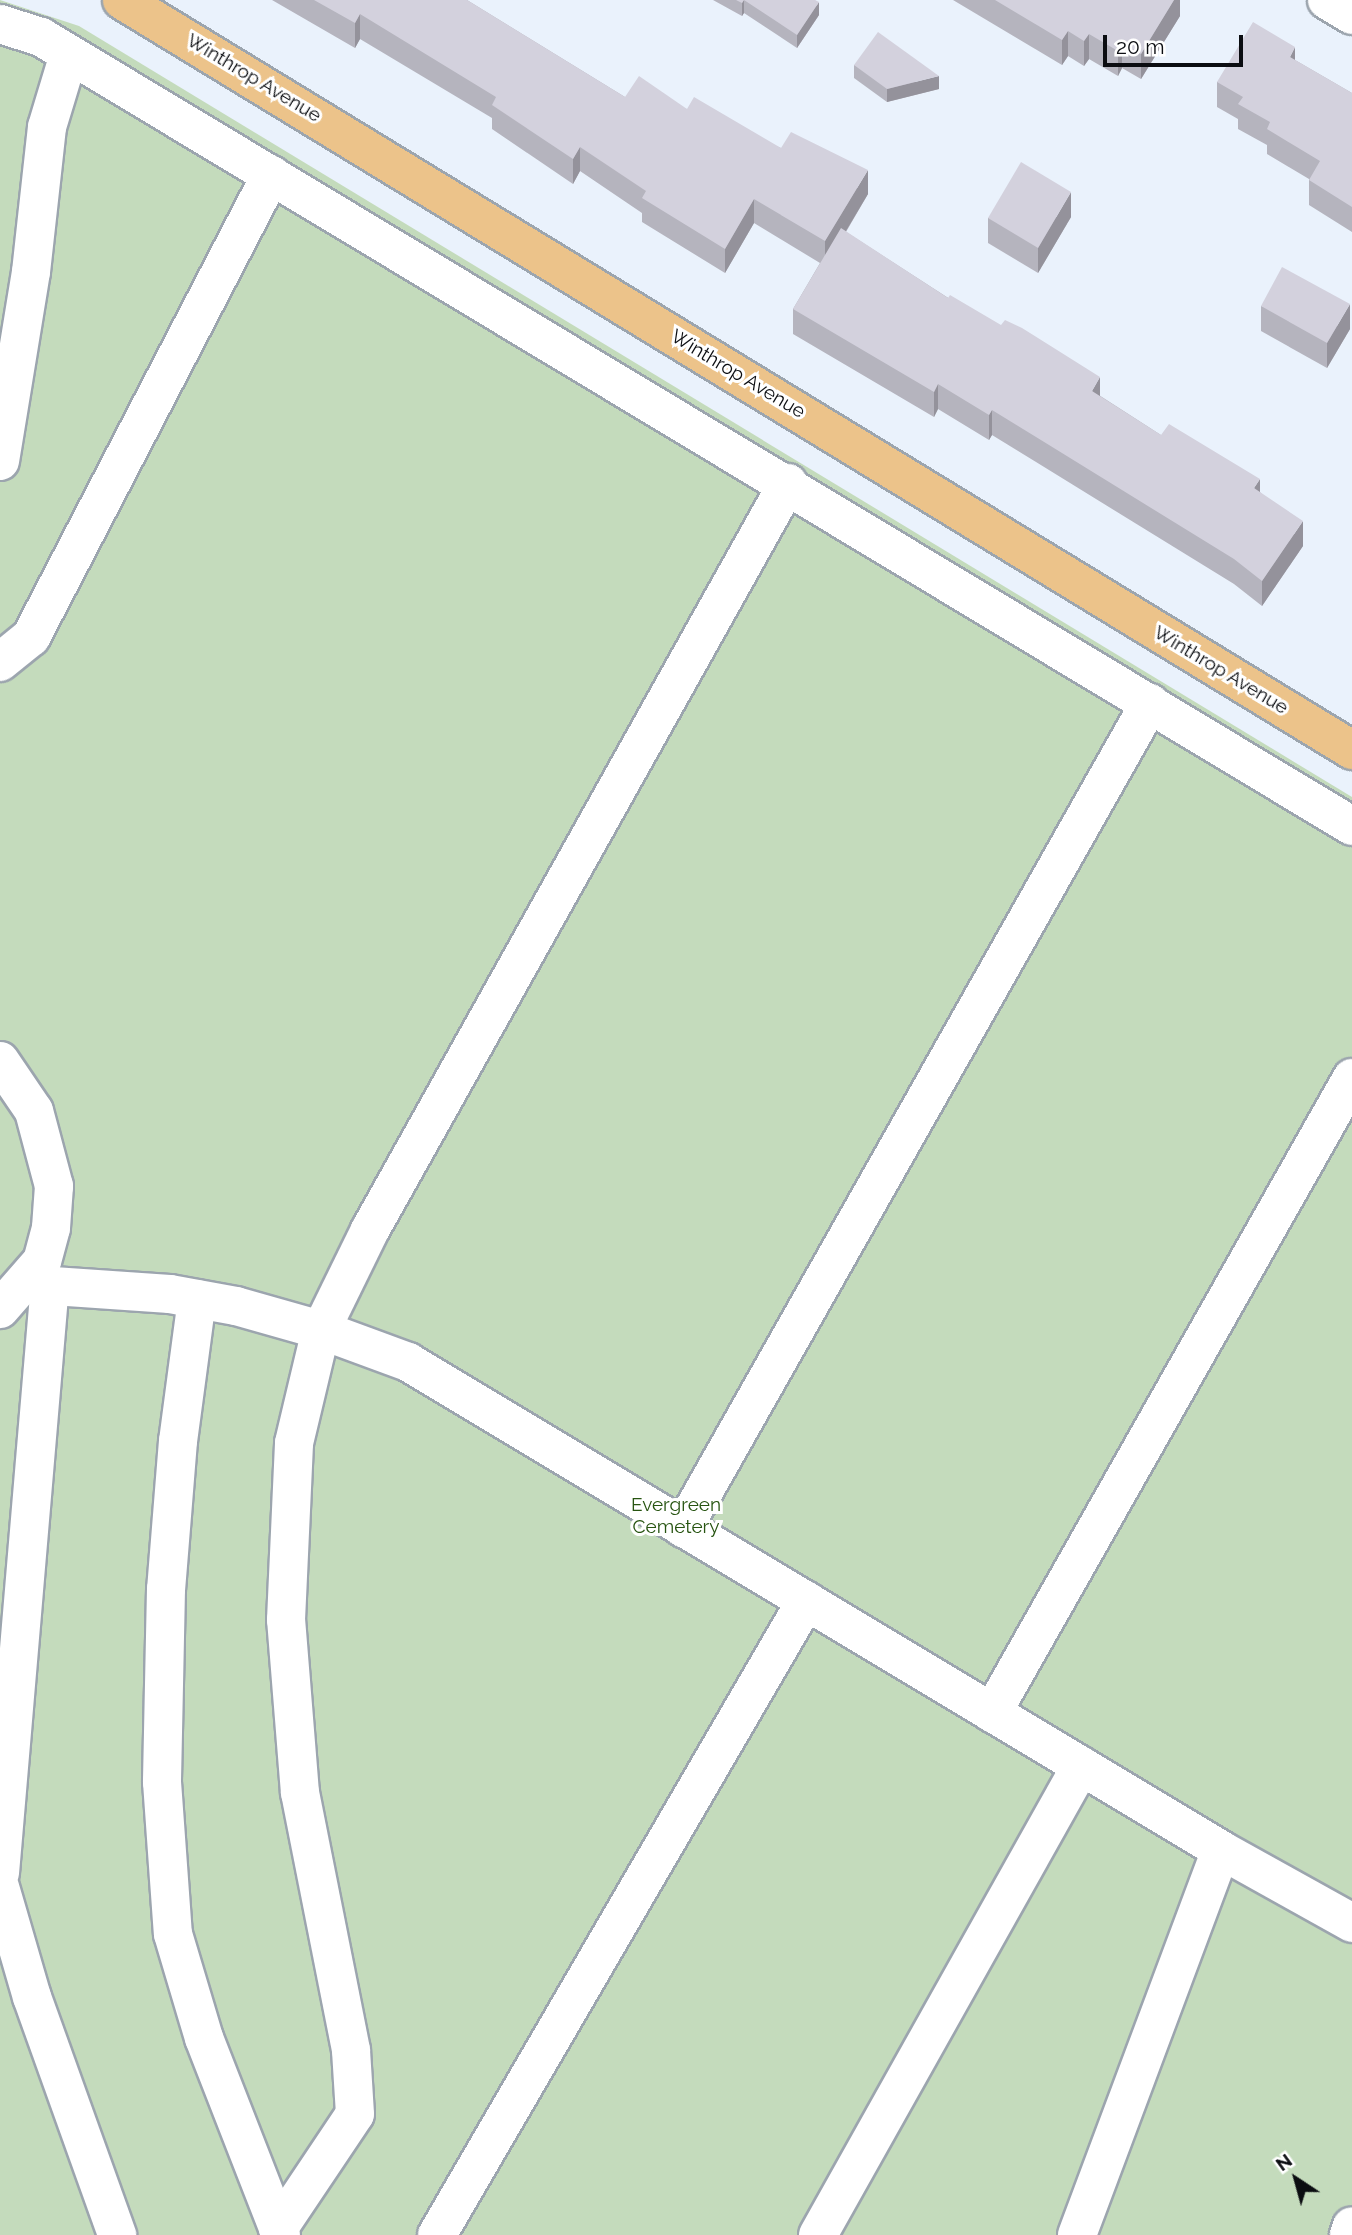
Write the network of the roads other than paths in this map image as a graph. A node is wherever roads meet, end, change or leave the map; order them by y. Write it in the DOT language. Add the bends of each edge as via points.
graph roads {
  1 [pos="122,0"];
  2 [pos="1327,0"];
  3 [pos="1352,15"];
  4 [pos="0,24"];
  5 [pos="69,54"];
  6 [pos="271,175"];
  7 [pos="0,461"];
  8 [pos="788,484"];
  9 [pos="0,662"];
  10 [pos="1150,704"];
  11 [pos="1352,750"];
  12 [pos="1352,826"];
  13 [pos="0,1061"];
  14 [pos="1352,1078"];
  15 [pos="25,1292"];
  16 [pos="197,1299"];
  17 [pos="321,1330"];
  18 [pos="683,1528"];
  19 [pos="14,1546"];
  20 [pos="807,1601"];
  21 [pos="992,1713"];
  22 [pos="1081,1766"];
  23 [pos="1221,1850"];
  24 [pos="0,1873"];
  25 [pos="0,1887"];
  26 [pos="1352,1923"];
  27 [pos="1352,2225"];
  28 [pos="279,2232"];
  29 [pos="117,2235"];
  30 [pos="437,2235"];
  31 [pos="818,2235"];
  32 [pos="1077,2235"];
  33 [pos="1349,2235"];
  1 -- 11 [label="main road, Winthrop Avenue"];
  2 -- 3 [label="street"];
  4 -- 5 [label="street" via="41,37"];
  5 -- 6 [label="street"];
  5 -- 7 [label="street" via="47,127 32,272"];
  6 -- 8 [label="street"];
  6 -- 9 [label="street" via="31,637"];
  8 -- 10 [label="street"];
  8 -- 17 [label="street" via="377,1218"];
  10 -- 12 [label="street"];
  10 -- 18 [label="street"];
  13 -- 15 [label="street" via="34,1111 54,1186 51,1228"];
  14 -- 21 [label="street"];
  15 -- 16 [label="street"];
  15 -- 19 [label="street"];
  16 -- 17 [label="street"];
  16 -- 28 [label="street" via="178,1441 166,1589 162,1782 173,1934 204,2038"];
  17 -- 18 [label="street" via="408,1362"];
  17 -- 28 [label="street" via="293,1443 286,1620 299,1793 351,2050 355,2114"];
  18 -- 20 [label="street"];
  19 -- 24 [label="street"];
  20 -- 21 [label="street"];
  20 -- 30 [label="street"];
  21 -- 22 [label="street"];
  22 -- 23 [label="street"];
  22 -- 31 [label="street"];
  23 -- 26 [label="street"];
  23 -- 32 [label="street"];
  25 -- 29 [label="street" via="32,1997"];
  27 -- 33 [label="street"];
}
